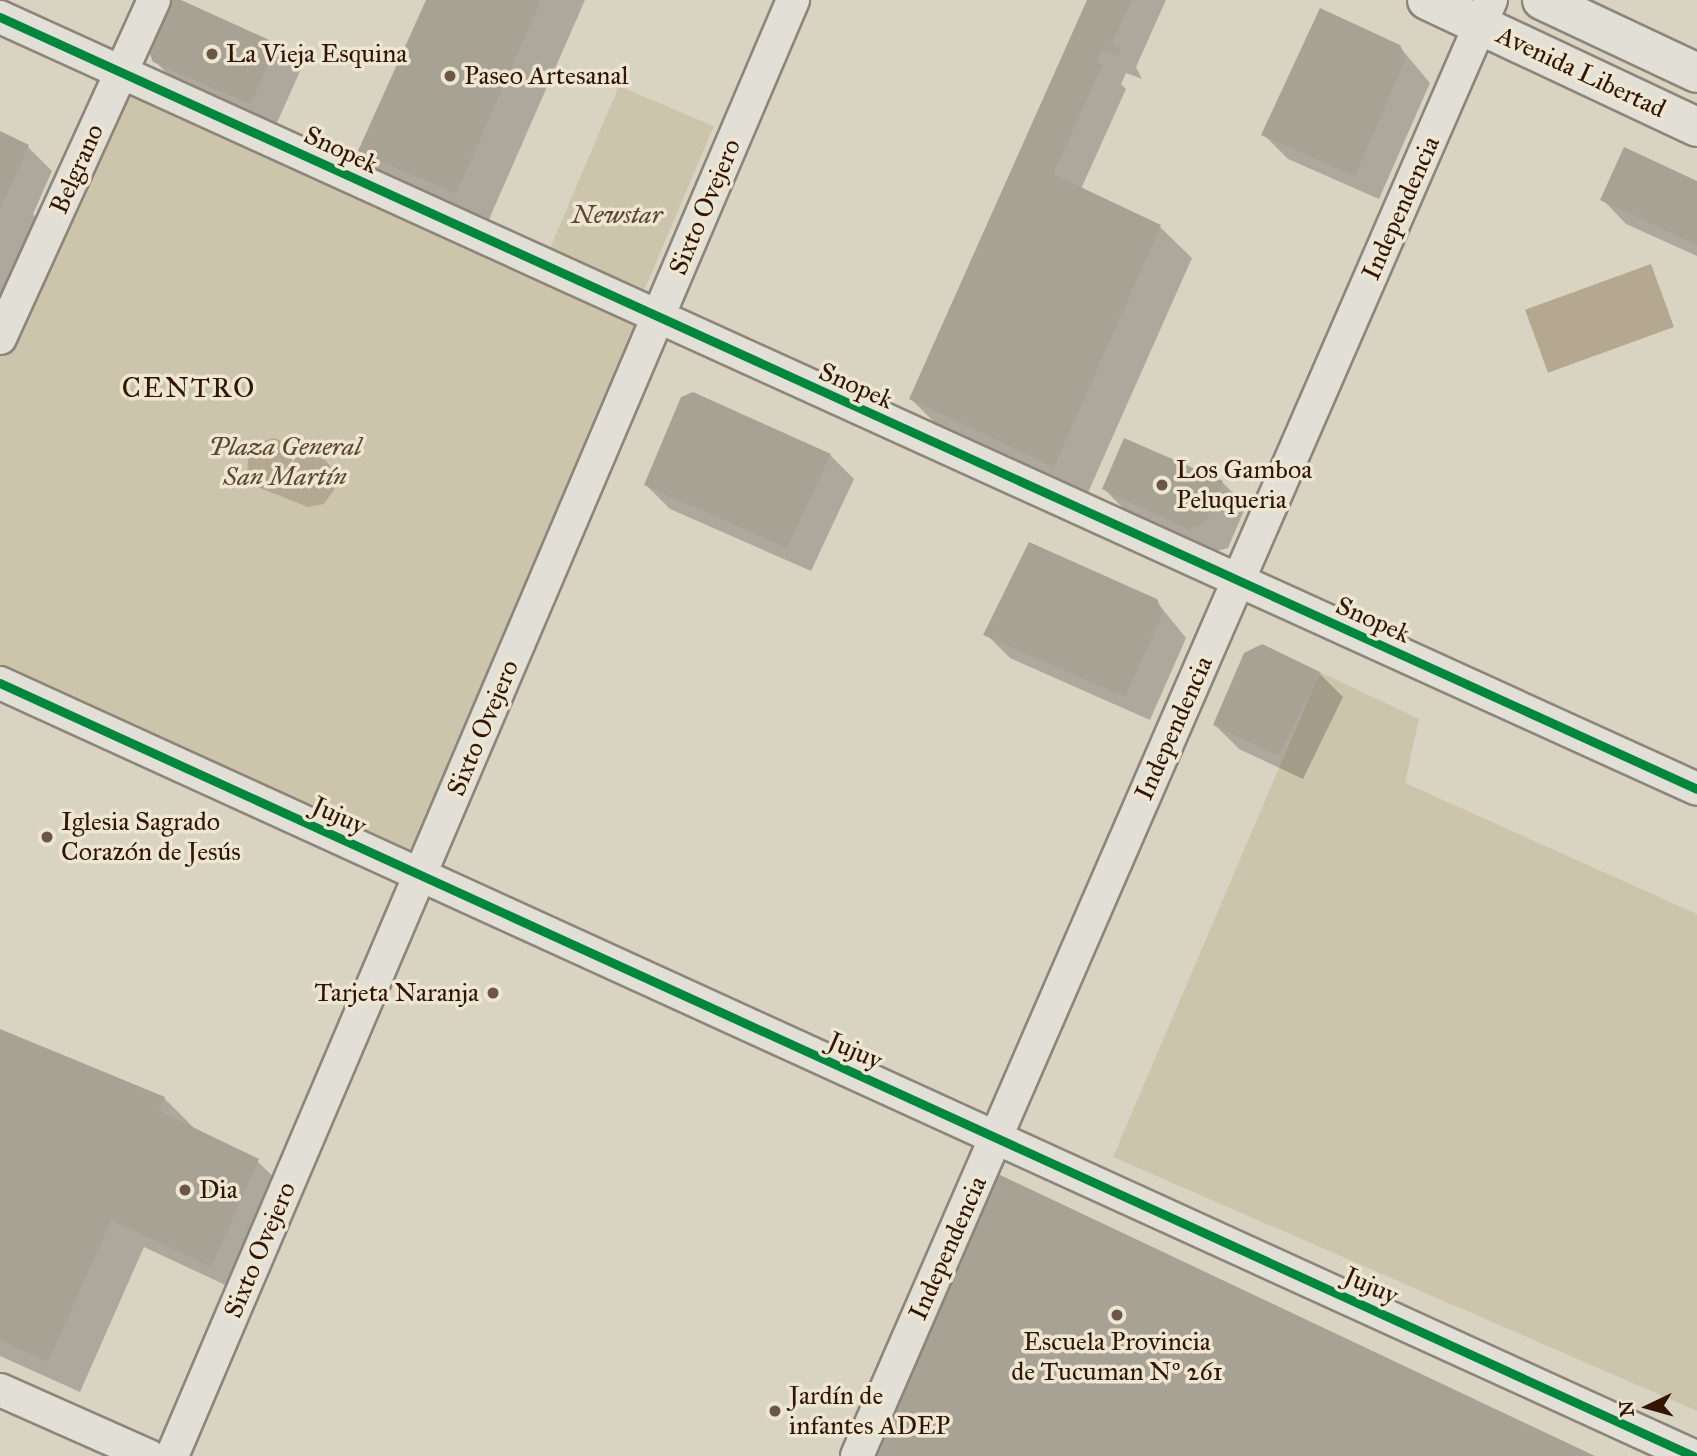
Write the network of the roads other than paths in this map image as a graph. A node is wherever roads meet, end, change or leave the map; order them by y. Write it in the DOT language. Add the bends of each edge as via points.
graph roads {
  1 [pos="154,0"];
  2 [pos="793,0"];
  3 [pos="1427,0"];
  4 [pos="1542,0"];
  5 [pos="1486,12"];
  6 [pos="0,17"];
  7 [pos="120,72"];
  8 [pos="1697,73"];
  9 [pos="1697,127"];
  10 [pos="657,319"];
  11 [pos="0,338"];
  12 [pos="1238,582"];
  13 [pos="0,683"];
  14 [pos="1697,789"];
  15 [pos="419,876"];
  16 [pos="996,1138"];
  17 [pos="0,1390"];
  18 [pos="149,1456"];
  19 [pos="172,1456"];
  20 [pos="858,1456"];
  21 [pos="1693,1456"];
  1 -- 7 [label="street, Belgrano"];
  2 -- 10 [label="street, Sixto Ovejero"];
  3 -- 5 [label="main road, Avenida Libertad"];
  4 -- 8 [label="main road, Avenida Libertad"];
  5 -- 9 [label="main road, Avenida Libertad"];
  5 -- 12 [label="street, Independencia"];
  6 -- 7 [label="street, Snopek"];
  7 -- 10 [label="street, Snopek"];
  7 -- 11 [label="street, Belgrano"];
  10 -- 12 [label="street, Snopek"];
  10 -- 15 [label="street, Sixto Ovejero"];
  12 -- 14 [label="street, Snopek"];
  12 -- 16 [label="street, Independencia"];
  13 -- 15 [label="street, Jujuy"];
  15 -- 16 [label="street, Jujuy"];
  15 -- 19 [label="street, Sixto Ovejero"];
  16 -- 20 [label="street, Independencia"];
  16 -- 21 [label="street, Jujuy"];
  17 -- 18 [label="street"];
}
